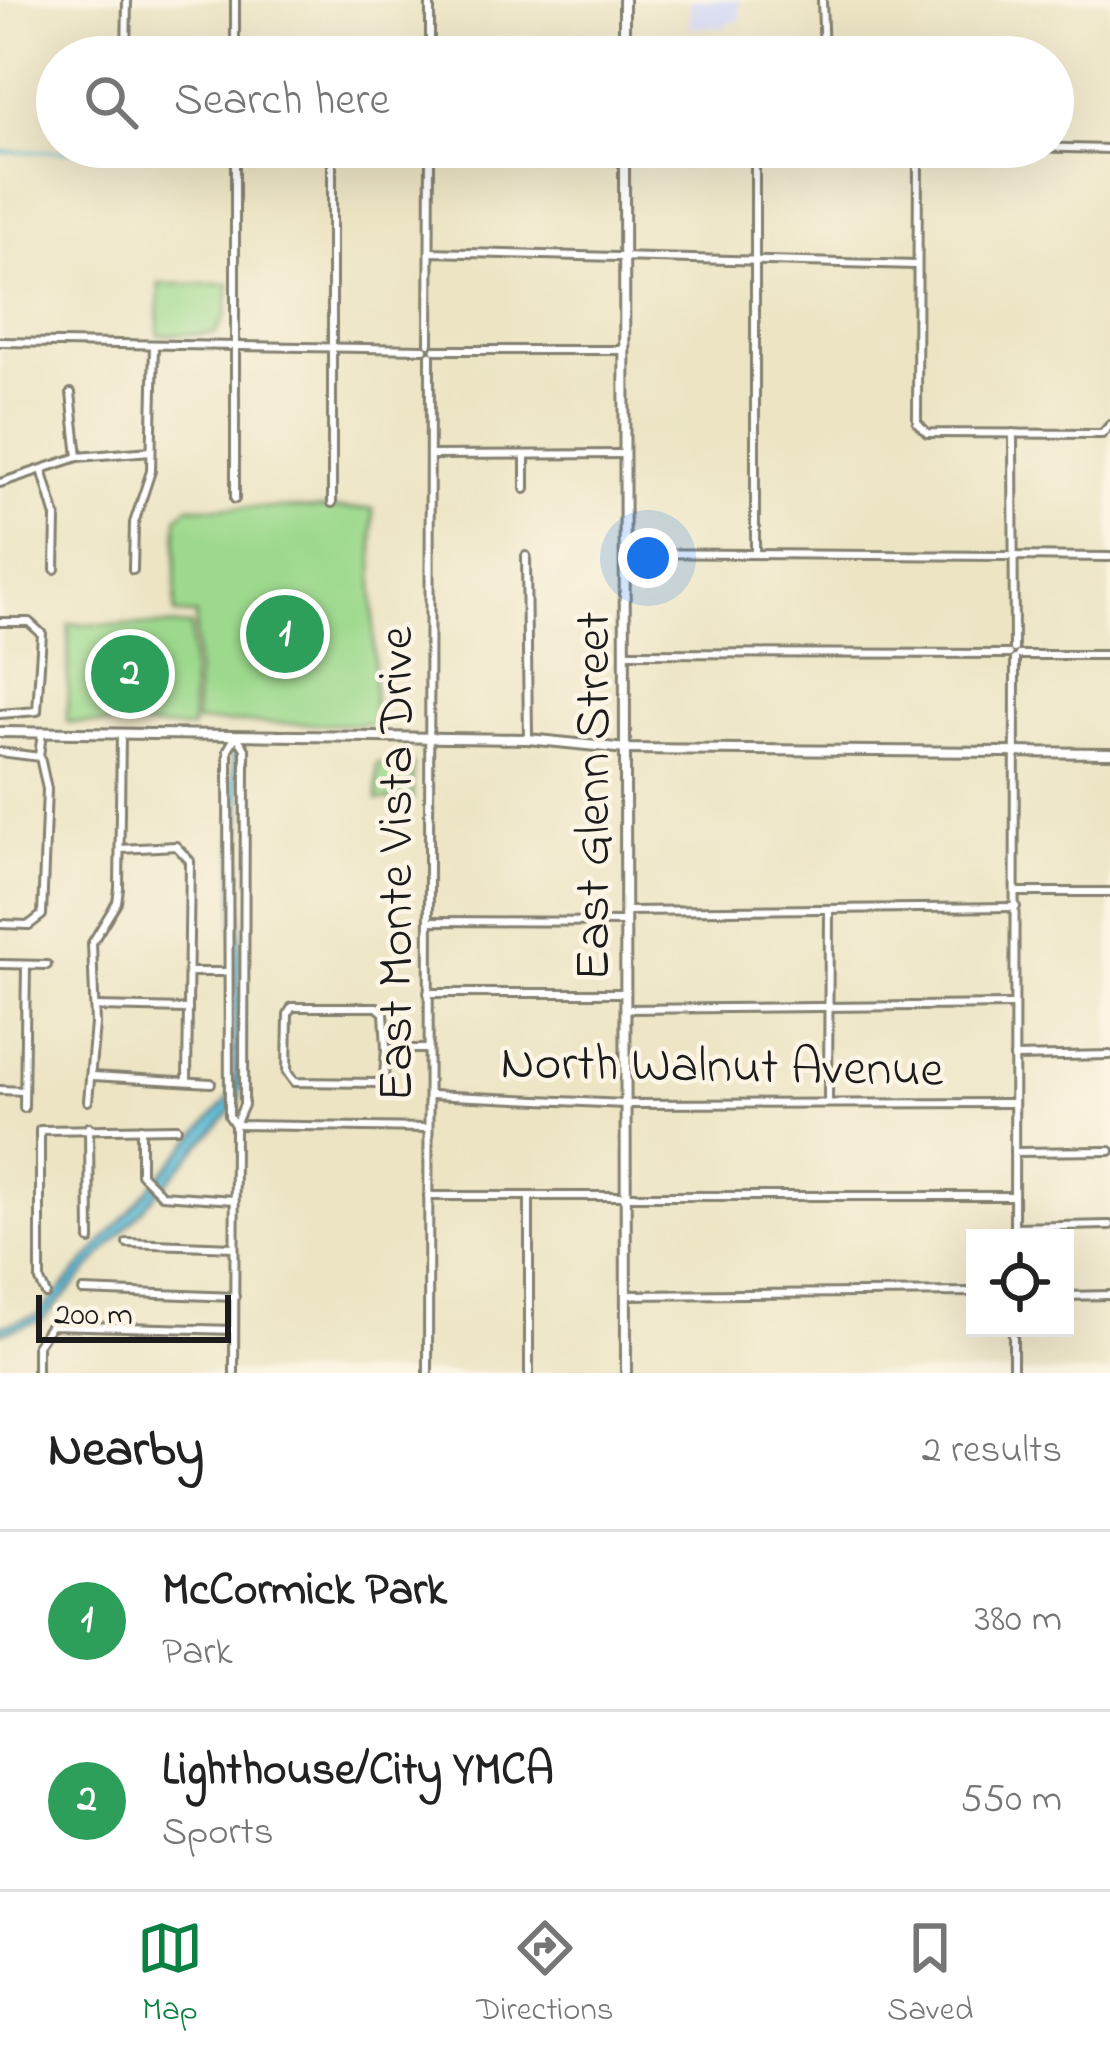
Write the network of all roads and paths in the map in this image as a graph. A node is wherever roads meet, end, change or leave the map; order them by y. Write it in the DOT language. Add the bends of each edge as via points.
graph roads {
  1 [pos="127,0"];
  2 [pos="235,0"];
  3 [pos="430,0"];
  4 [pos="624,0"];
  5 [pos="822,0"];
  6 [pos="126,36"];
  7 [pos="235,36"];
  8 [pos="430,36"];
  9 [pos="624,36"];
  10 [pos="823,36"];
  11 [pos="1074,148"];
  12 [pos="1110,149"];
  13 [pos="235,168"];
  14 [pos="332,168"];
  15 [pos="429,168"];
  16 [pos="624,168"];
  17 [pos="754,168"];
  18 [pos="918,168"];
  19 [pos="430,252"];
  20 [pos="626,257"];
  21 [pos="754,261"];
  22 [pos="916,266"];
  23 [pos="0,342"];
  24 [pos="154,345"];
  25 [pos="236,346"];
  26 [pos="332,346"];
  27 [pos="430,349"];
  28 [pos="625,350"];
  29 [pos="71,393"];
  30 [pos="1110,425"];
  31 [pos="1013,434"];
  32 [pos="151,452"];
  33 [pos="626,454"];
  34 [pos="430,455"];
  35 [pos="525,455"];
  36 [pos="78,457"];
  37 [pos="43,473"];
  38 [pos="1,480"];
  39 [pos="525,489"];
  40 [pos="235,499"];
  41 [pos="332,503"];
  42 [pos="626,553"];
  43 [pos="755,554"];
  44 [pos="526,556"];
  45 [pos="1014,556"];
  46 [pos="1110,557"];
  47 [pos="55,569"];
  48 [pos="133,570"];
  49 [pos="0,622"];
  50 [pos="626,653"];
  51 [pos="1015,654"];
  52 [pos="1110,655"];
  53 [pos="0,714"];
  54 [pos="0,732"];
  55 [pos="42,733"];
  56 [pos="121,734"];
  57 [pos="236,735"];
  58 [pos="430,738"];
  59 [pos="528,739"];
  60 [pos="626,749"];
  61 [pos="0,752"];
  62 [pos="1015,752"];
  63 [pos="1110,753"];
  64 [pos="39,756"];
  65 [pos="121,849"];
  66 [pos="1015,892"];
  67 [pos="1110,892"];
  68 [pos="1016,907"];
  69 [pos="829,911"];
  70 [pos="626,916"];
  71 [pos="429,920"];
  72 [pos="0,924"];
  73 [pos="0,964"];
  74 [pos="26,965"];
  75 [pos="47,965"];
  76 [pos="190,972"];
  77 [pos="228,972"];
  78 [pos="428,993"];
  79 [pos="625,993"];
  80 [pos="1013,1005"];
  81 [pos="829,1007"];
  82 [pos="94,1008"];
  83 [pos="625,1009"];
  84 [pos="188,1010"];
  85 [pos="386,1049"];
  86 [pos="428,1049"];
  87 [pos="1110,1055"];
  88 [pos="1014,1057"];
  89 [pos="92,1076"];
  90 [pos="187,1080"];
  91 [pos="211,1083"];
  92 [pos="0,1090"];
  93 [pos="24,1091"];
  94 [pos="429,1095"];
  95 [pos="88,1101"];
  96 [pos="1014,1102"];
  97 [pos="828,1103"];
  98 [pos="625,1104"];
  99 [pos="24,1108"];
  100 [pos="235,1125"];
  101 [pos="89,1127"];
  102 [pos="141,1128"];
  103 [pos="177,1128"];
  104 [pos="428,1128"];
  105 [pos="1110,1151"];
  106 [pos="1014,1152"];
  107 [pos="428,1196"];
  108 [pos="529,1196"];
  109 [pos="1014,1196"];
  110 [pos="625,1198"];
  111 [pos="234,1200"];
  112 [pos="1110,1225"];
  113 [pos="1014,1226"];
  114 [pos="90,1240"];
  115 [pos="127,1243"];
  116 [pos="234,1247"];
  117 [pos="83,1291"];
  118 [pos="966,1292"];
  119 [pos="46,1294"];
  120 [pos="626,1294"];
  121 [pos="1110,1295"];
  122 [pos="1074,1296"];
  123 [pos="235,1297"];
  124 [pos="234,1330"];
  125 [pos="1013,1337"];
  126 [pos="37,1373"];
  127 [pos="234,1373"];
  128 [pos="428,1373"];
  129 [pos="529,1373"];
  130 [pos="626,1373"];
  131 [pos="1013,1373"];
  1 -- 6 [label="street"];
  2 -- 7 [label="street"];
  3 -- 8 [label="street"];
  4 -- 9 [label="street"];
  5 -- 10 [label="street"];
  11 -- 12 [label="street"];
  13 -- 25 [label="street"];
  14 -- 26 [label="street"];
  15 -- 19 [label="street, East Monte Vista Drive"];
  16 -- 20 [label="street, East Glenn Street"];
  17 -- 21 [label="street"];
  18 -- 22 [label="street"];
  19 -- 20 [label="street"];
  19 -- 27 [label="street, East Monte Vista Drive"];
  20 -- 21 [label="street"];
  20 -- 28 [label="street, East Glenn Street"];
  21 -- 22 [label="street"];
  21 -- 43 [label="street"];
  22 -- 31 [label="street" via="917,422 927,433"];
  23 -- 24 [label="street"];
  24 -- 25 [label="street"];
  24 -- 32 [label="street"];
  25 -- 26 [label="street"];
  25 -- 40 [label="street"];
  26 -- 27 [label="street"];
  26 -- 41 [label="street"];
  27 -- 28 [label="street"];
  27 -- 34 [label="street, East Monte Vista Drive"];
  28 -- 33 [label="street, East Glenn Street"];
  29 -- 36 [label="street"];
  30 -- 31 [label="street" via="1102,434"];
  31 -- 45 [label="street"];
  32 -- 36 [label="street"];
  32 -- 48 [label="street" via="134,523"];
  33 -- 35 [label="street"];
  33 -- 42 [label="street, East Glenn Street"];
  34 -- 35 [label="street"];
  34 -- 58 [label="street, East Monte Vista Drive"];
  35 -- 39 [label="street"];
  36 -- 37 [label="street"];
  37 -- 38 [label="street"];
  37 -- 47 [label="street" via="56,517"];
  42 -- 43 [label="street"];
  42 -- 50 [label="street, East Glenn Street"];
  43 -- 45 [label="street"];
  44 -- 59 [label="street"];
  45 -- 46 [label="street"];
  45 -- 51 [label="street"];
  49 -- 53 [label="street" via="38,626 37,711"];
  50 -- 51 [label="street"];
  50 -- 60 [label="street, East Glenn Street"];
  51 -- 52 [label="street"];
  51 -- 62 [label="street"];
  54 -- 55 [label="street"];
  55 -- 56 [label="street"];
  55 -- 64 [label="street"];
  56 -- 57 [label="street"];
  56 -- 65 [label="street"];
  57 -- 58 [label="street"];
  57 -- 77 [label="street" via="228,750"];
  57 -- 100 [label="street" via="245,749 244,1105"];
  58 -- 59 [label="street"];
  58 -- 71 [label="street, East Monte Vista Drive"];
  59 -- 60 [label="street"];
  60 -- 62 [label="street"];
  60 -- 70 [label="street, East Glenn Street"];
  61 -- 64 [label="street"];
  62 -- 63 [label="street"];
  62 -- 66 [label="street"];
  64 -- 72 [label="street" via="44,909 29,925"];
  65 -- 76 [label="street" via="184,850"];
  65 -- 82 [label="street" via="117,902 92,943"];
  66 -- 67 [label="street"];
  66 -- 68 [label="street"];
  68 -- 69 [label="street"];
  68 -- 80 [label="street"];
  69 -- 70 [label="street"];
  69 -- 81 [label="street"];
  70 -- 71 [label="street"];
  70 -- 79 [label="street, East Glenn Street"];
  71 -- 78 [label="street, East Monte Vista Drive"];
  73 -- 74 [label="street"];
  74 -- 75 [label="street"];
  74 -- 93 [label="street"];
  76 -- 77 [label="street"];
  76 -- 84 [label="street"];
  77 -- 100 [label="street"];
  78 -- 79 [label="street"];
  78 -- 86 [label="street, East Monte Vista Drive"];
  79 -- 83 [label="street, East Glenn Street"];
  80 -- 81 [label="street"];
  80 -- 88 [label="street"];
  81 -- 83 [label="street"];
  81 -- 97 [label="street"];
  82 -- 84 [label="street"];
  82 -- 89 [label="street"];
  83 -- 98 [label="street, East Glenn Street"];
  84 -- 90 [label="street"];
  85 -- 85 [label="street" via="377,1083 294,1082 287,1072 288,1013 377,1007"];
  85 -- 86 [label="street"];
  86 -- 94 [label="street, East Monte Vista Drive"];
  87 -- 88 [label="street"];
  88 -- 96 [label="street"];
  89 -- 90 [label="street"];
  89 -- 95 [label="street"];
  90 -- 91 [label="street"];
  92 -- 93 [label="street"];
  93 -- 99 [label="street"];
  94 -- 98 [label="street, North Walnut Avenue"];
  94 -- 104 [label="street, East Monte Vista Drive"];
  96 -- 97 [label="street, North Walnut Avenue"];
  96 -- 106 [label="street"];
  97 -- 98 [label="street, North Walnut Avenue"];
  98 -- 110 [label="street, East Glenn Street"];
  100 -- 104 [label="street"];
  100 -- 111 [label="street"];
  101 -- 102 [label="street"];
  101 -- 114 [label="street"];
  101 -- 119 [label="street" via="40,1130"];
  102 -- 103 [label="street"];
  102 -- 111 [label="street" via="139,1164 162,1195"];
  104 -- 107 [label="street, East Monte Vista Drive"];
  105 -- 106 [label="street"];
  106 -- 109 [label="street"];
  107 -- 108 [label="street"];
  107 -- 128 [label="street, East Monte Vista Drive"];
  108 -- 110 [label="street"];
  108 -- 129 [label="street"];
  109 -- 110 [label="street"];
  109 -- 113 [label="street"];
  110 -- 120 [label="street, East Glenn Street"];
  111 -- 116 [label="street"];
  112 -- 113 [label="street"];
  115 -- 116 [label="street"];
  116 -- 123 [label="street"];
  117 -- 123 [label="street"];
  118 -- 120 [label="street"];
  120 -- 130 [label="street, East Glenn Street"];
  121 -- 122 [label="street"];
  123 -- 124 [label="street"];
  124 -- 126 [label="street" via="62,1324 44,1330"];
  124 -- 127 [label="street"];
  125 -- 131 [label="street"];
}
